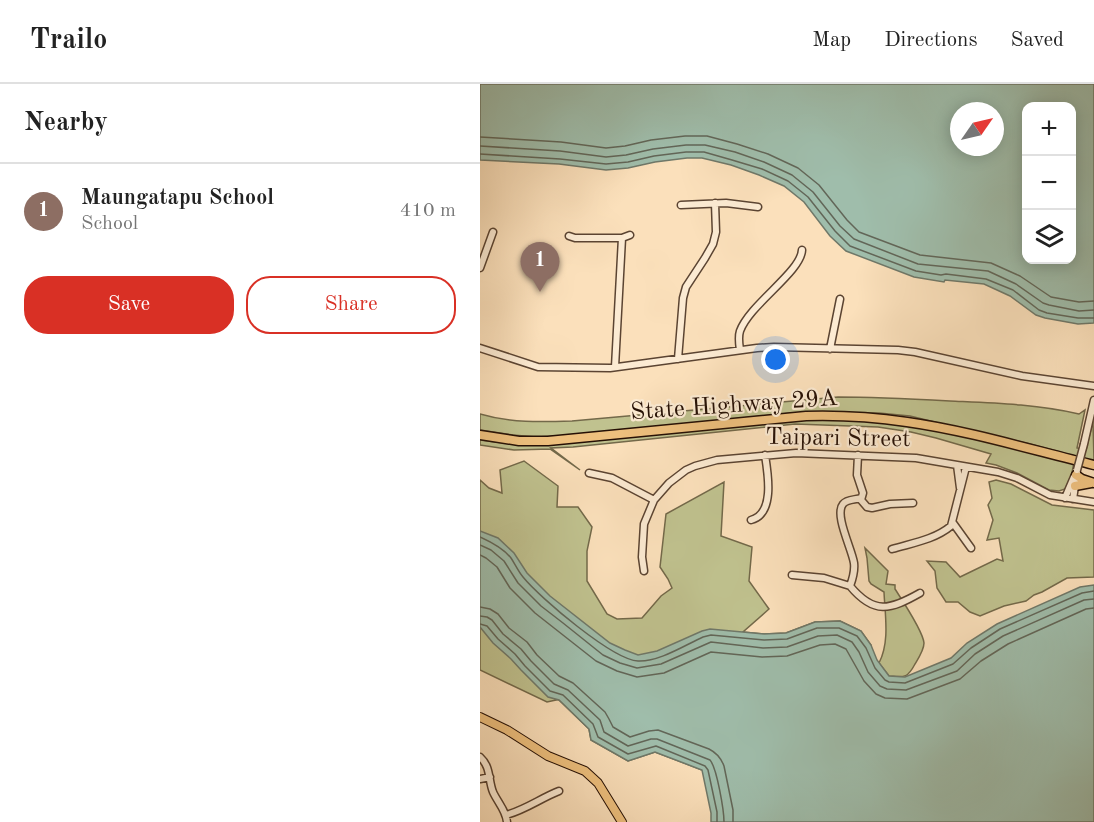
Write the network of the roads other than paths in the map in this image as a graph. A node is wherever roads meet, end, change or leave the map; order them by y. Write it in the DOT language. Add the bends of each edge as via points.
graph roads {
  1 [pos="715,203"];
  2 [pos="681,206"];
  3 [pos="758,207"];
  4 [pos="493,232"];
  5 [pos="630,235"];
  6 [pos="569,236"];
  7 [pos="622,238"];
  8 [pos="802,250"];
  9 [pos="480,268"];
  10 [pos="840,298"];
  11 [pos="480,348"];
  12 [pos="830,349"];
  13 [pos="740,350"];
  14 [pos="678,359"];
  15 [pos="615,368"];
  16 [pos="1094,386"];
  17 [pos="1094,400"];
  18 [pos="480,435"];
  19 [pos="765,455"];
  20 [pos="858,455"];
  21 [pos="957,465"];
  22 [pos="1094,465"];
  23 [pos="966,467"];
  24 [pos="589,473"];
  25 [pos="1077,473"];
  26 [pos="1093,483"];
  27 [pos="1075,486"];
  28 [pos="960,491"];
  29 [pos="861,498"];
  30 [pos="1065,498"];
  31 [pos="1073,499"];
  32 [pos="654,500"];
  33 [pos="1094,502"];
  34 [pos="913,503"];
  35 [pos="751,520"];
  36 [pos="953,523"];
  37 [pos="971,548"];
  38 [pos="892,549"];
  39 [pos="644,571"];
  40 [pos="792,575"];
  41 [pos="850,586"];
  42 [pos="920,593"];
  43 [pos="480,717"];
  44 [pos="480,757"];
  45 [pos="490,777"];
  46 [pos="480,779"];
  47 [pos="559,791"];
  48 [pos="506,819"];
  49 [pos="622,822"];
  1 -- 2 [label="street"];
  1 -- 3 [label="street"];
  1 -- 14 [label="street" via="716,232 712,244 682,298"];
  4 -- 9 [label="street"];
  5 -- 7 [label="street"];
  6 -- 7 [label="street"];
  7 -- 15 [label="street"];
  8 -- 13 [label="street" via="797,264 759,303 743,326"];
  10 -- 12 [label="street"];
  11 -- 15 [label="street" via="538,367"];
  12 -- 13 [label="street"];
  12 -- 16 [label="street" via="906,351 1022,376"];
  13 -- 14 [label="street"];
  14 -- 15 [label="street"];
  17 -- 25 [label="street, bridge"];
  18 -- 22 [label="highway, State Highway 29A" via="519,441 560,440 806,416 847,416 927,425"];
  19 -- 20 [label="street, Taipari Street"];
  19 -- 32 [label="street, Taipari Street" via="695,465 669,483"];
  19 -- 35 [label="street" via="769,489 764,511"];
  20 -- 21 [label="street, Taipari Street"];
  20 -- 29 [label="street"];
  21 -- 23 [label="street, Taipari Street"];
  21 -- 28 [label="street"];
  23 -- 28 [label="street"];
  23 -- 30 [label="street, Taipari Street" via="1010,475"];
  24 -- 32 [label="street" via="612,478"];
  25 -- 26 [label="highway"];
  25 -- 27 [label="street"];
  25 -- 30 [label="street"];
  26 -- 27 [label="highway"];
  27 -- 31 [label="street"];
  28 -- 36 [label="street"];
  29 -- 34 [label="street" via="872,508"];
  29 -- 41 [label="street" via="847,501 840,509 854,564"];
  30 -- 31 [label="street, Taipari Street"];
  31 -- 33 [label="street, Taipari Street"];
  32 -- 39 [label="street, Taipari Street" via="644,524"];
  36 -- 37 [label="street"];
  36 -- 38 [label="street" via="938,535"];
  40 -- 41 [label="street" via="824,578"];
  41 -- 42 [label="street" via="864,601 881,607"];
  43 -- 49 [label="main road" via="507,729 548,756 587,773 598,783"];
  44 -- 45 [label="street"];
  45 -- 46 [label="street"];
  45 -- 48 [label="street"];
  47 -- 48 [label="street"];
}
